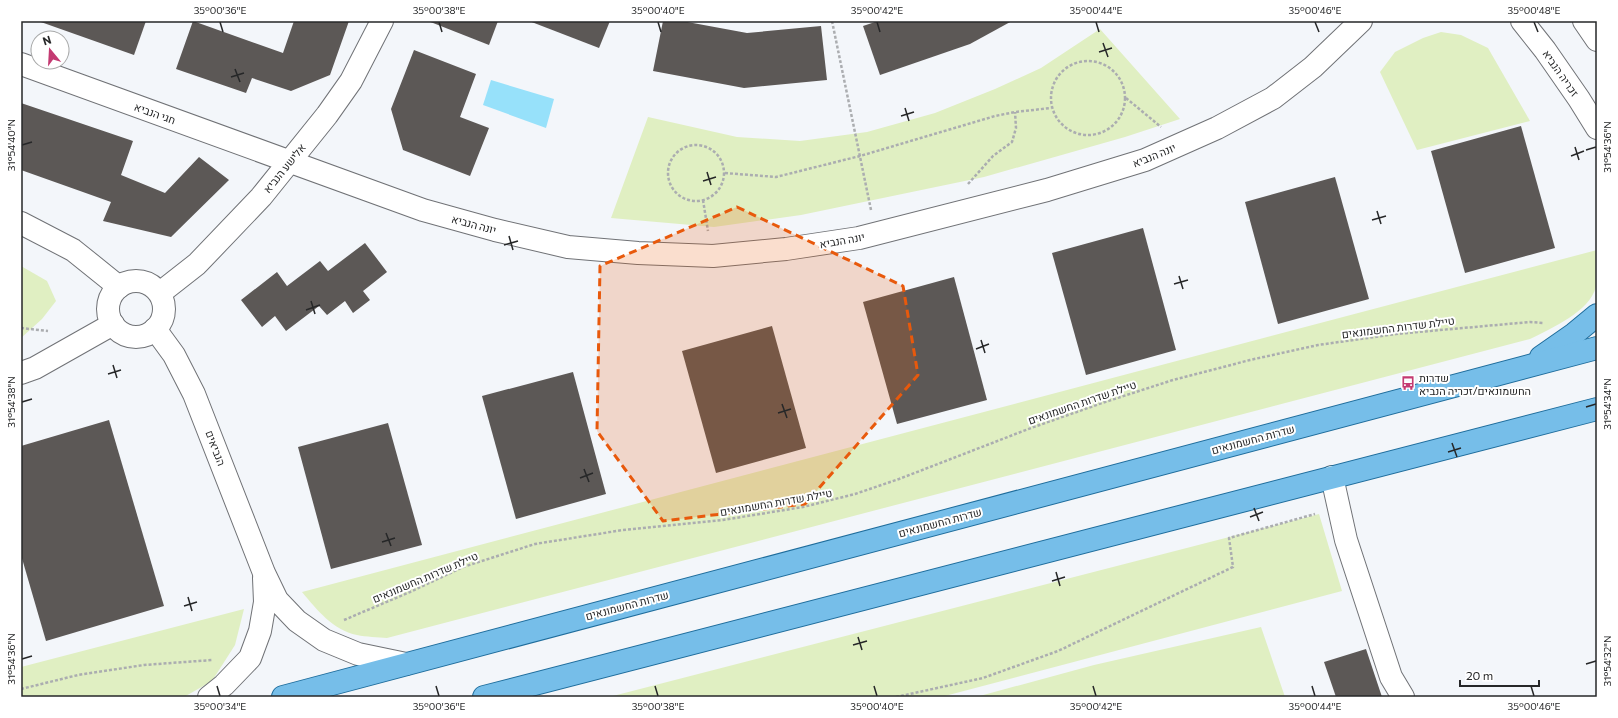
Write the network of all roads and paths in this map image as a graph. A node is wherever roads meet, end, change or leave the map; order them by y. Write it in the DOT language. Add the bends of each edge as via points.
graph roads {
  1 [pos="382,21"];
  2 [pos="832,21"];
  3 [pos="1522,21"];
  4 [pos="1584,21"];
  5 [pos="1360,22"];
  6 [pos="1597,40"];
  7 [pos="21,64"];
  8 [pos="1126,98"];
  9 [pos="1051,108"];
  10 [pos="1015,112"];
  11 [pos="1597,128"];
  12 [pos="1182,144"];
  13 [pos="860,156"];
  14 [pos="289,162"];
  15 [pos="724,173"];
  16 [pos="968,184"];
  17 [pos="703,200"];
  18 [pos="21,222"];
  19 [pos="876,234"];
  20 [pos="713,256"];
  21 [pos="119,287"];
  22 [pos="160,293"];
  23 [pos="1597,315"];
  24 [pos="1545,323"];
  25 [pos="113,324"];
  26 [pos="156,329"];
  27 [pos="1597,348"];
  28 [pos="1528,366"];
  29 [pos="21,373"];
  30 [pos="1591,412"];
  31 [pos="1332,477"];
  32 [pos="1338,507"];
  33 [pos="264,573"];
  34 [pos="315,633"];
  35 [pos="250,658"];
  36 [pos="406,664"];
  37 [pos="21,689"];
  38 [pos="209,697"];
  39 [pos="283,697"];
  40 [pos="484,697"];
  41 [pos="896,697"];
  42 [pos="1402,697"];
  1 -- 14 [label="street, אלישע הנביא" via="351,81"];
  2 -- 13 [label="path"];
  3 -- 11 [label="street, זכריה הנביא" via="1545,50"];
  4 -- 6 [label="street"];
  5 -- 12 [label="street, יונה הנביא" via="1313,67 1273,98"];
  7 -- 14 [label="street, חגי הנביא"];
  8 -- 9 [label="path" via="1121,117 1112,127 1101,134 1088,136 1066,130"];
  8 -- 9 [label="path" via="1124,85 1117,74 1106,66 1086,61 1073,64 1062,71 1054,82 1050,94"];
  8 -- 12 [label="path"];
  9 -- 10 [label="path"];
  10 -- 13 [label="path"];
  10 -- 16 [label="path" via="1016,128 1012,142 993,156"];
  12 -- 19 [label="street, יונה הנביא" via="1145,160 1047,190"];
  13 -- 15 [label="path" via="776,177"];
  13 -- 19 [label="path"];
  14 -- 20 [label="street, יונה הנביא" via="423,210 568,247"];
  14 -- 22 [label="street, אלישע הנביא" via="197,264"];
  15 -- 17 [label="path" via="719,190"];
  15 -- 17 [label="path" via="723,163 718,154 710,148 694,145 684,147 676,153 669,168 670,185 684,198"];
  17 -- 20 [label="path"];
  18 -- 21 [label="street" via="73,250"];
  19 -- 20 [label="street, יונה הנביא" via="786,249"];
  21 -- 22 [label="street" via="136,281 145,282 154,286"];
  21 -- 25 [label="street" via="109,304"];
  22 -- 26 [label="street" via="164,308"];
  23 -- 28 [label="main road"];
  24 -- 34 [label="path, טיילת שדרות החשמונאים" via="1530,322 1396,334 1318,345 1250,360 1173,380 1105,402 856,494 803,507 743,517 623,530 535,544 463,567"];
  25 -- 26 [label="street" via="128,335 138,336"];
  25 -- 29 [label="street" via="35,368"];
  26 -- 33 [label="street, הנביאים" via="174,355 194,394"];
  27 -- 28 [label="main road, שדרות החשמונאים"];
  28 -- 36 [label="main road, שדרות החשמונאים"];
  30 -- 31 [label="main road"];
  31 -- 32 [label="street"];
  31 -- 40 [label="main road"];
  32 -- 41 [label="path" via="1229,538 1233,567 1058,651 983,678"];
  32 -- 42 [label="street" via="1346,540 1391,677"];
  33 -- 34 [label="street, הנביאים" via="277,600 297,621"];
  33 -- 35 [label="street, הנביאים" via="266,602 260,631"];
  34 -- 36 [label="street, הנביאים" via="324,640 358,654"];
  35 -- 37 [label="path" via="144,665 78,675"];
  35 -- 38 [label="street, הנביאים"];
  36 -- 39 [label="main road, שדרות החשמונאים"];
}
